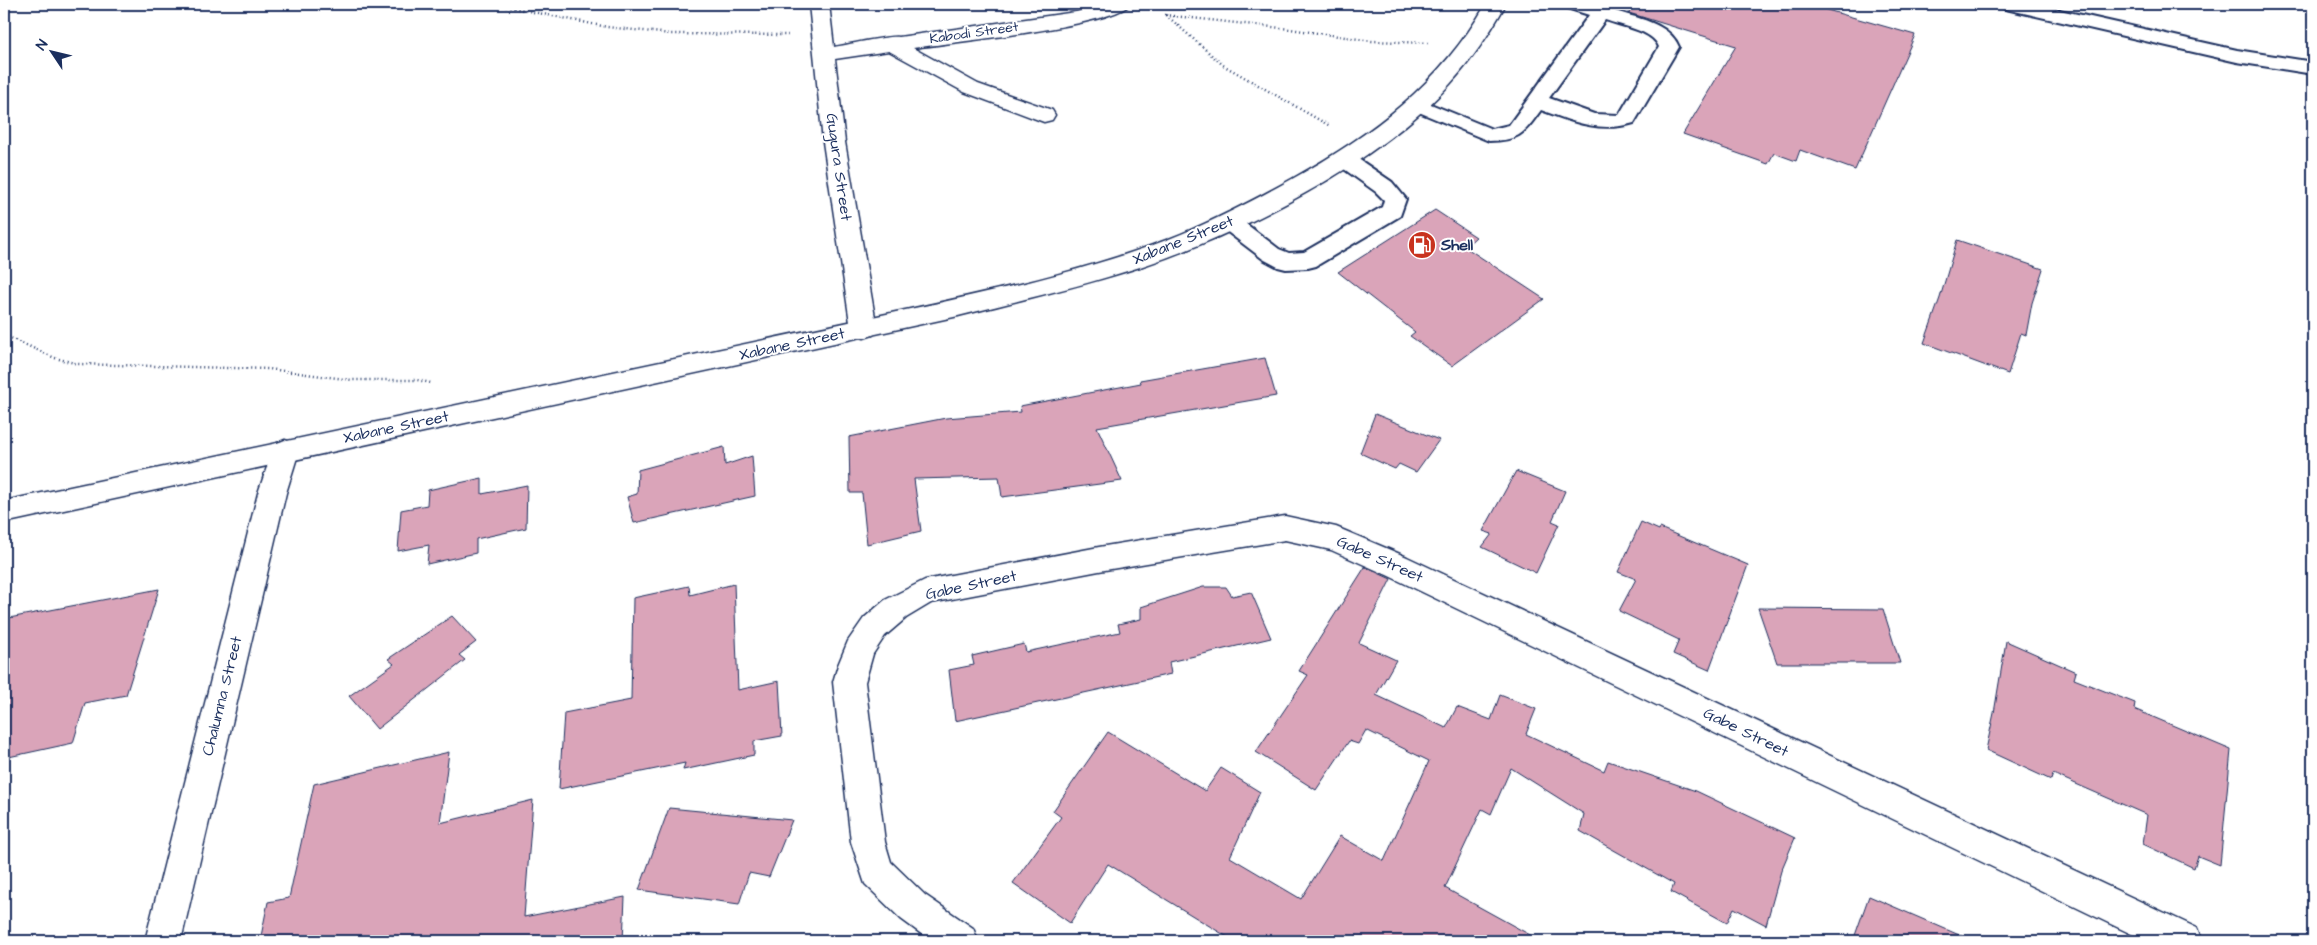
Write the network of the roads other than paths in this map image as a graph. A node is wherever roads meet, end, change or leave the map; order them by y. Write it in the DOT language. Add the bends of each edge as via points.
graph roads {
  1 [pos="818,4"];
  2 [pos="1120,4"];
  3 [pos="1496,4"];
  4 [pos="1574,4"];
  5 [pos="2010,4"];
  6 [pos="1604,8"];
  7 [pos="893,43"];
  8 [pos="824,45"];
  9 [pos="2313,68"];
  10 [pos="1537,102"];
  11 [pos="1416,104"];
  12 [pos="1044,115"];
  13 [pos="1344,159"];
  14 [pos="1229,222"];
  15 [pos="864,329"];
  16 [pos="285,451"];
  17 [pos="4,512"];
  18 [pos="162,941"];
  19 [pos="960,941"];
  20 [pos="2184,941"];
  1 -- 8 [label="street, Gugura Street"];
  2 -- 7 [label="street, Kabodi Street" via="1078,18"];
  3 -- 11 [label="street, Xabane Street" via="1472,44"];
  4 -- 6 [label="lane"];
  5 -- 9 [label="lane" via="2237,56"];
  6 -- 10 [label="lane"];
  6 -- 10 [label="lane" via="1656,32 1666,39 1669,48 1627,119 1603,123"];
  7 -- 8 [label="street, Kabodi Street"];
  7 -- 12 [label="street" via="971,88"];
  8 -- 15 [label="street, Gugura Street" via="834,142"];
  10 -- 11 [label="lane" via="1516,130 1501,135 1489,135"];
  11 -- 13 [label="street, Xabane Street"];
  13 -- 14 [label="street, Xabane Street"];
  13 -- 14 [label="lane" via="1384,187 1395,199 1392,211 1308,260 1286,261 1271,254"];
  14 -- 15 [label="street, Xabane Street" via="1158,252 1111,267"];
  15 -- 16 [label="street, Xabane Street"];
  16 -- 17 [label="street, Xabane Street"];
  16 -- 18 [label="street, Chalumna Street"];
  19 -- 20 [label="street, Gabe Street" via="929,921 877,872 868,842 849,682 854,659 867,634 903,604 925,592 1285,528 1336,539 1397,566"];
}
